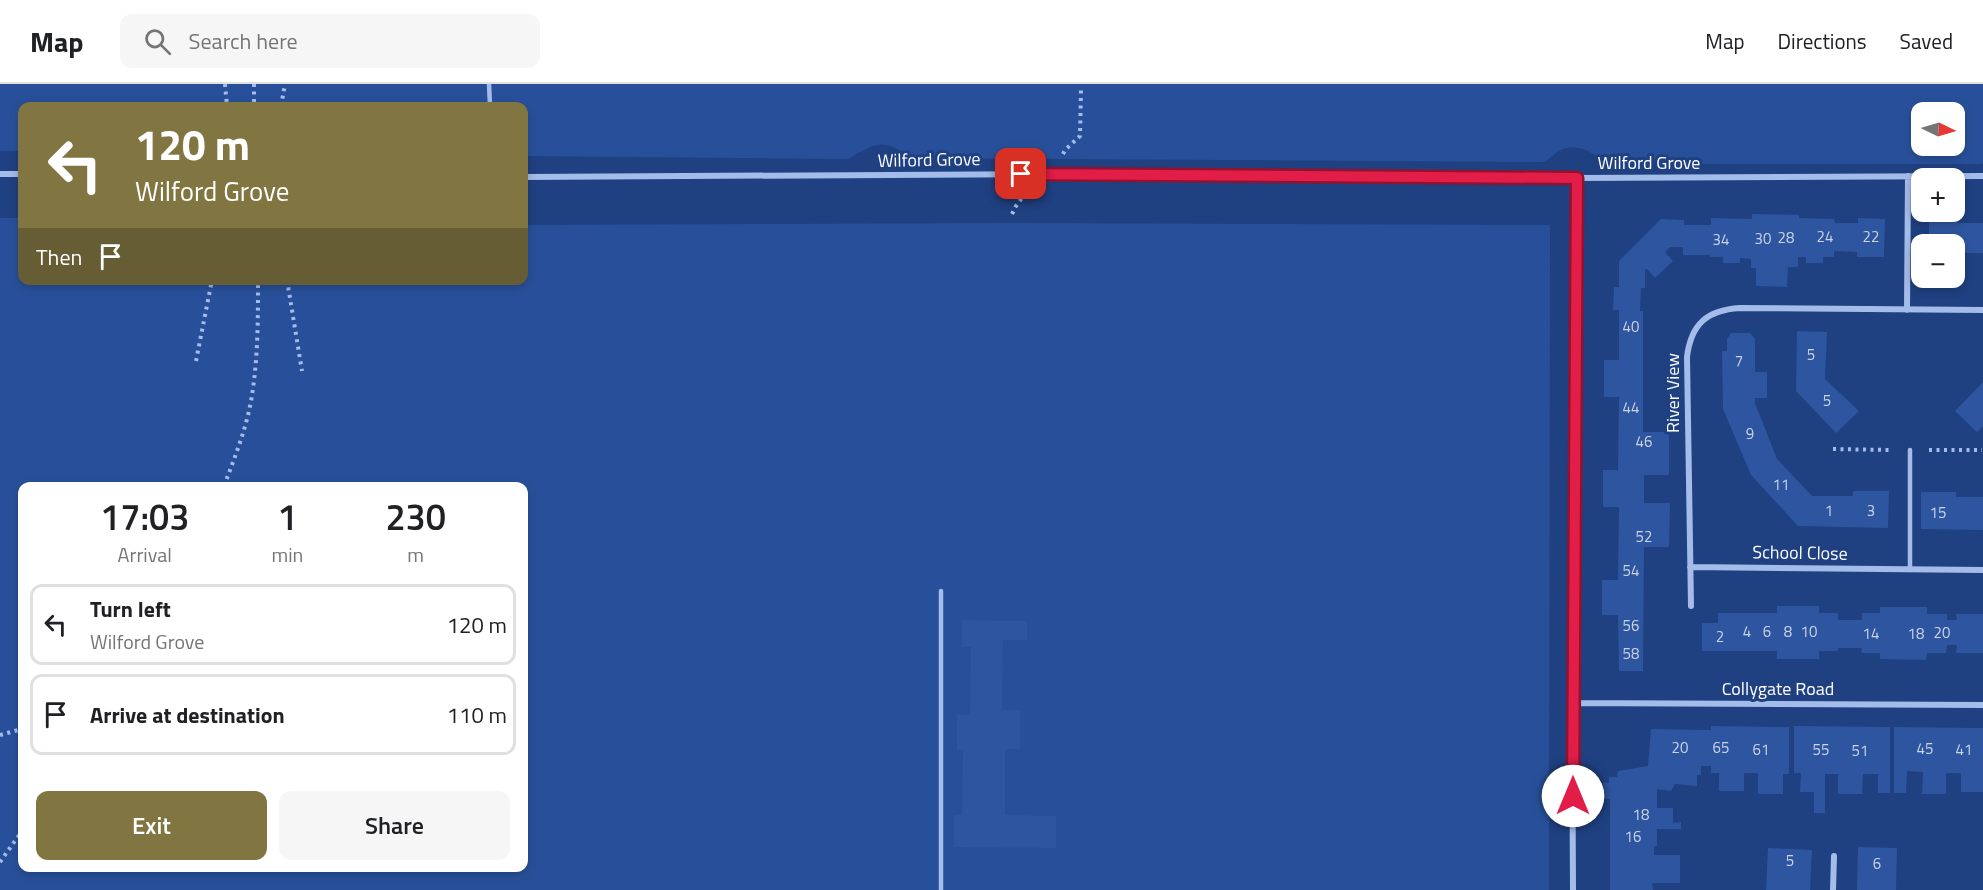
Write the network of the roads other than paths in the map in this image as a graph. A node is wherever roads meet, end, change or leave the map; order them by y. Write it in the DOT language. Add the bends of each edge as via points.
graph roads {
  1 [pos="489,84"];
  2 [pos="490,102"];
  3 [pos="0,174"];
  4 [pos="18,174"];
  5 [pos="1908,176"];
  6 [pos="1983,176"];
  7 [pos="528,177"];
  8 [pos="1577,178"];
  9 [pos="1907,310"];
  10 [pos="1983,310"];
  11 [pos="1910,450"];
  12 [pos="1690,567"];
  13 [pos="1910,569"];
  14 [pos="1983,570"];
  15 [pos="941,591"];
  16 [pos="1691,606"];
  17 [pos="1572,703"];
  18 [pos="1983,705"];
  19 [pos="1834,856"];
  20 [pos="941,890"];
  21 [pos="1573,890"];
  22 [pos="1833,890"];
  1 -- 2 [label="lane"];
  3 -- 4 [label="street"];
  5 -- 6 [label="street, Wilford Grove"];
  5 -- 8 [label="street, Wilford Grove"];
  5 -- 9 [label="street"];
  7 -- 8 [label="street, Wilford Grove" via="1044,174"];
  8 -- 17 [label="street"];
  9 -- 10 [label="street, River View"];
  9 -- 12 [label="street, River View" via="1740,308 1712,313 1702,320 1688,343 1687,357"];
  11 -- 13 [label="lane"];
  12 -- 13 [label="street, School Close"];
  12 -- 16 [label="street, River View"];
  13 -- 14 [label="street, School Close"];
  15 -- 20 [label="lane"];
  17 -- 18 [label="street, Collygate Road"];
  17 -- 21 [label="street"];
  19 -- 22 [label="street"];
}
